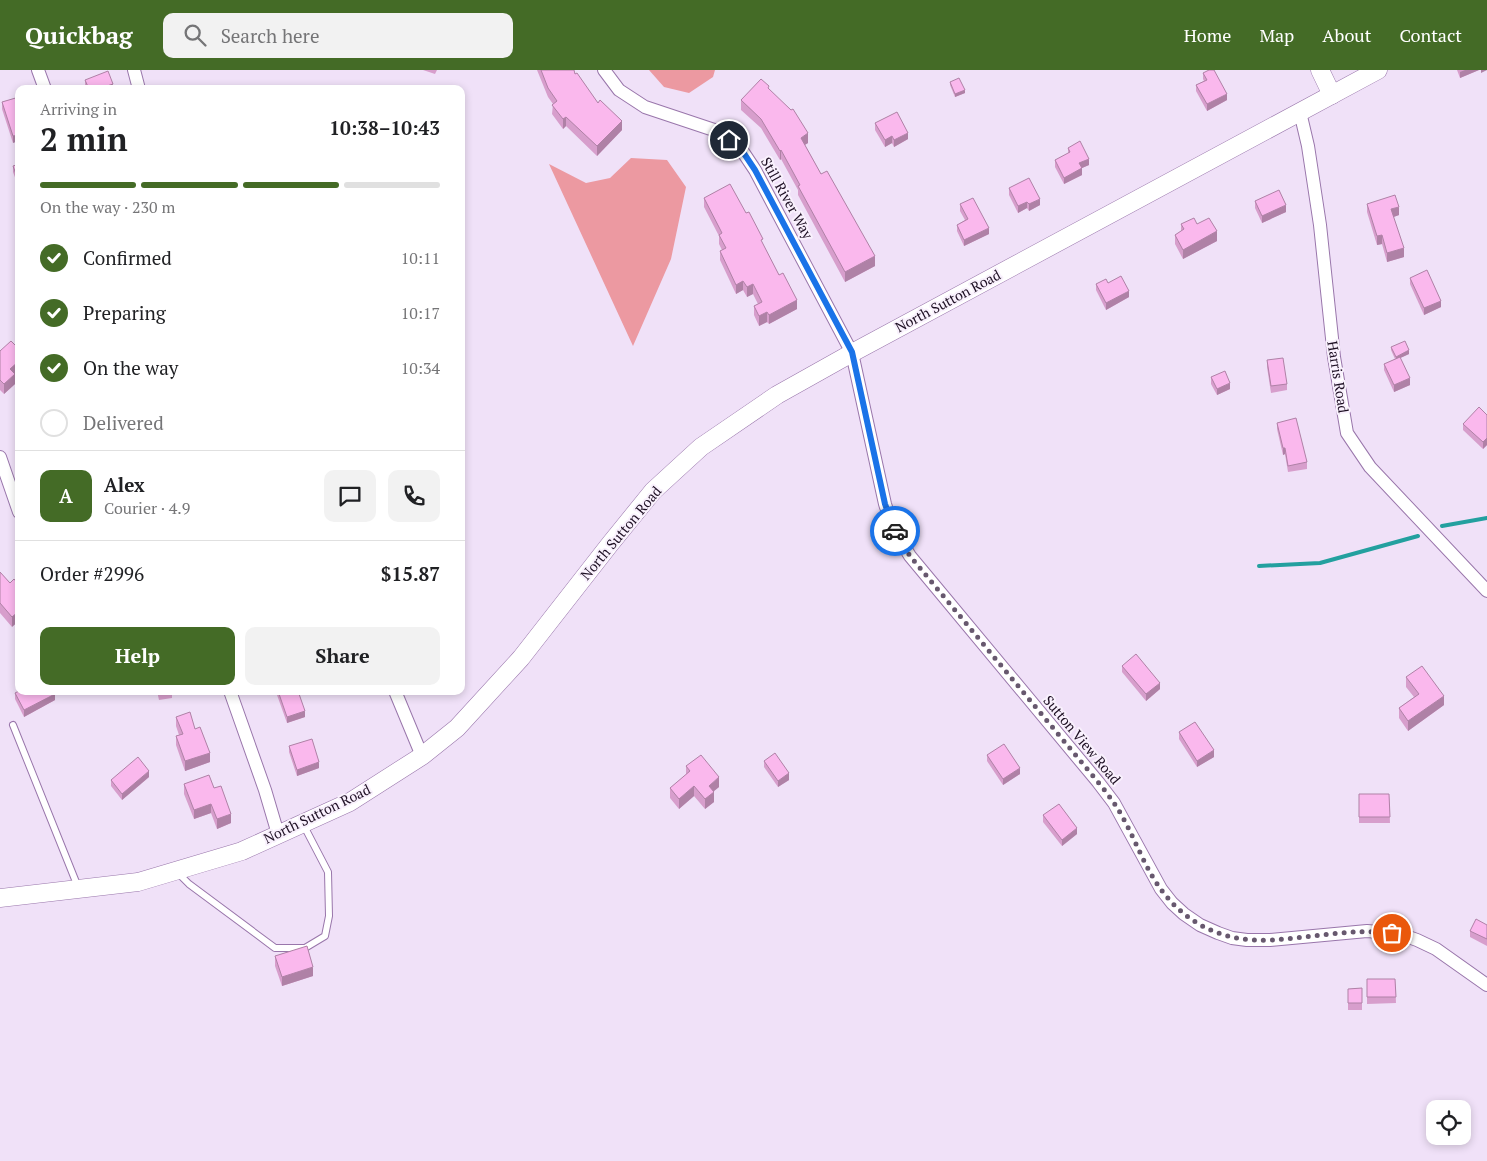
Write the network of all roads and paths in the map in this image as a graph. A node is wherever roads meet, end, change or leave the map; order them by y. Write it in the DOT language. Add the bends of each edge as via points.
graph roads {
  1 [pos="38,70"];
  2 [pos="134,70"];
  3 [pos="604,70"];
  4 [pos="1320,70"];
  5 [pos="1378,70"];
  6 [pos="44,85"];
  7 [pos="138,85"];
  8 [pos="1332,95"];
  9 [pos="1300,112"];
  10 [pos="852,352"];
  11 [pos="0,457"];
  12 [pos="15,500"];
  13 [pos="1487,591"];
  14 [pos="231,695"];
  15 [pos="397,695"];
  16 [pos="13,725"];
  17 [pos="422,756"];
  18 [pos="302,823"];
  19 [pos="278,834"];
  20 [pos="175,871"];
  21 [pos="79,888"];
  22 [pos="0,898"];
  23 [pos="1487,985"];
  1 -- 6 [label="street"];
  2 -- 7 [label="street"];
  3 -- 10 [label="street, Still River Way" via="620,90 645,107 717,131 741,149"];
  4 -- 8 [label="main road"];
  5 -- 8 [label="main road, North Sutton Road"];
  8 -- 9 [label="main road, North Sutton Road"];
  9 -- 10 [label="main road, North Sutton Road"];
  9 -- 13 [label="street, Harris Road" via="1320,225 1334,357 1347,433 1370,467"];
  10 -- 17 [label="main road, North Sutton Road" via="777,395 701,446 660,484 521,658 457,728"];
  10 -- 23 [label="street, Sutton View Road" via="885,504 899,539 1114,803 1152,875 1172,902 1200,925 1232,938 1270,940 1367,931 1400,934 1436,949"];
  11 -- 12 [label="street"];
  14 -- 19 [label="street" via="266,790"];
  15 -- 17 [label="street"];
  16 -- 21 [label="lane"];
  17 -- 18 [label="main road, North Sutton Road" via="350,802"];
  18 -- 19 [label="main road, North Sutton Road"];
  18 -- 20 [label="lane" via="328,872 329,907 325,936 305,948 275,948"];
  19 -- 20 [label="main road, North Sutton Road" via="242,851"];
  20 -- 21 [label="main road, North Sutton Road" via="138,882"];
  21 -- 22 [label="main road, North Sutton Road"];
}
